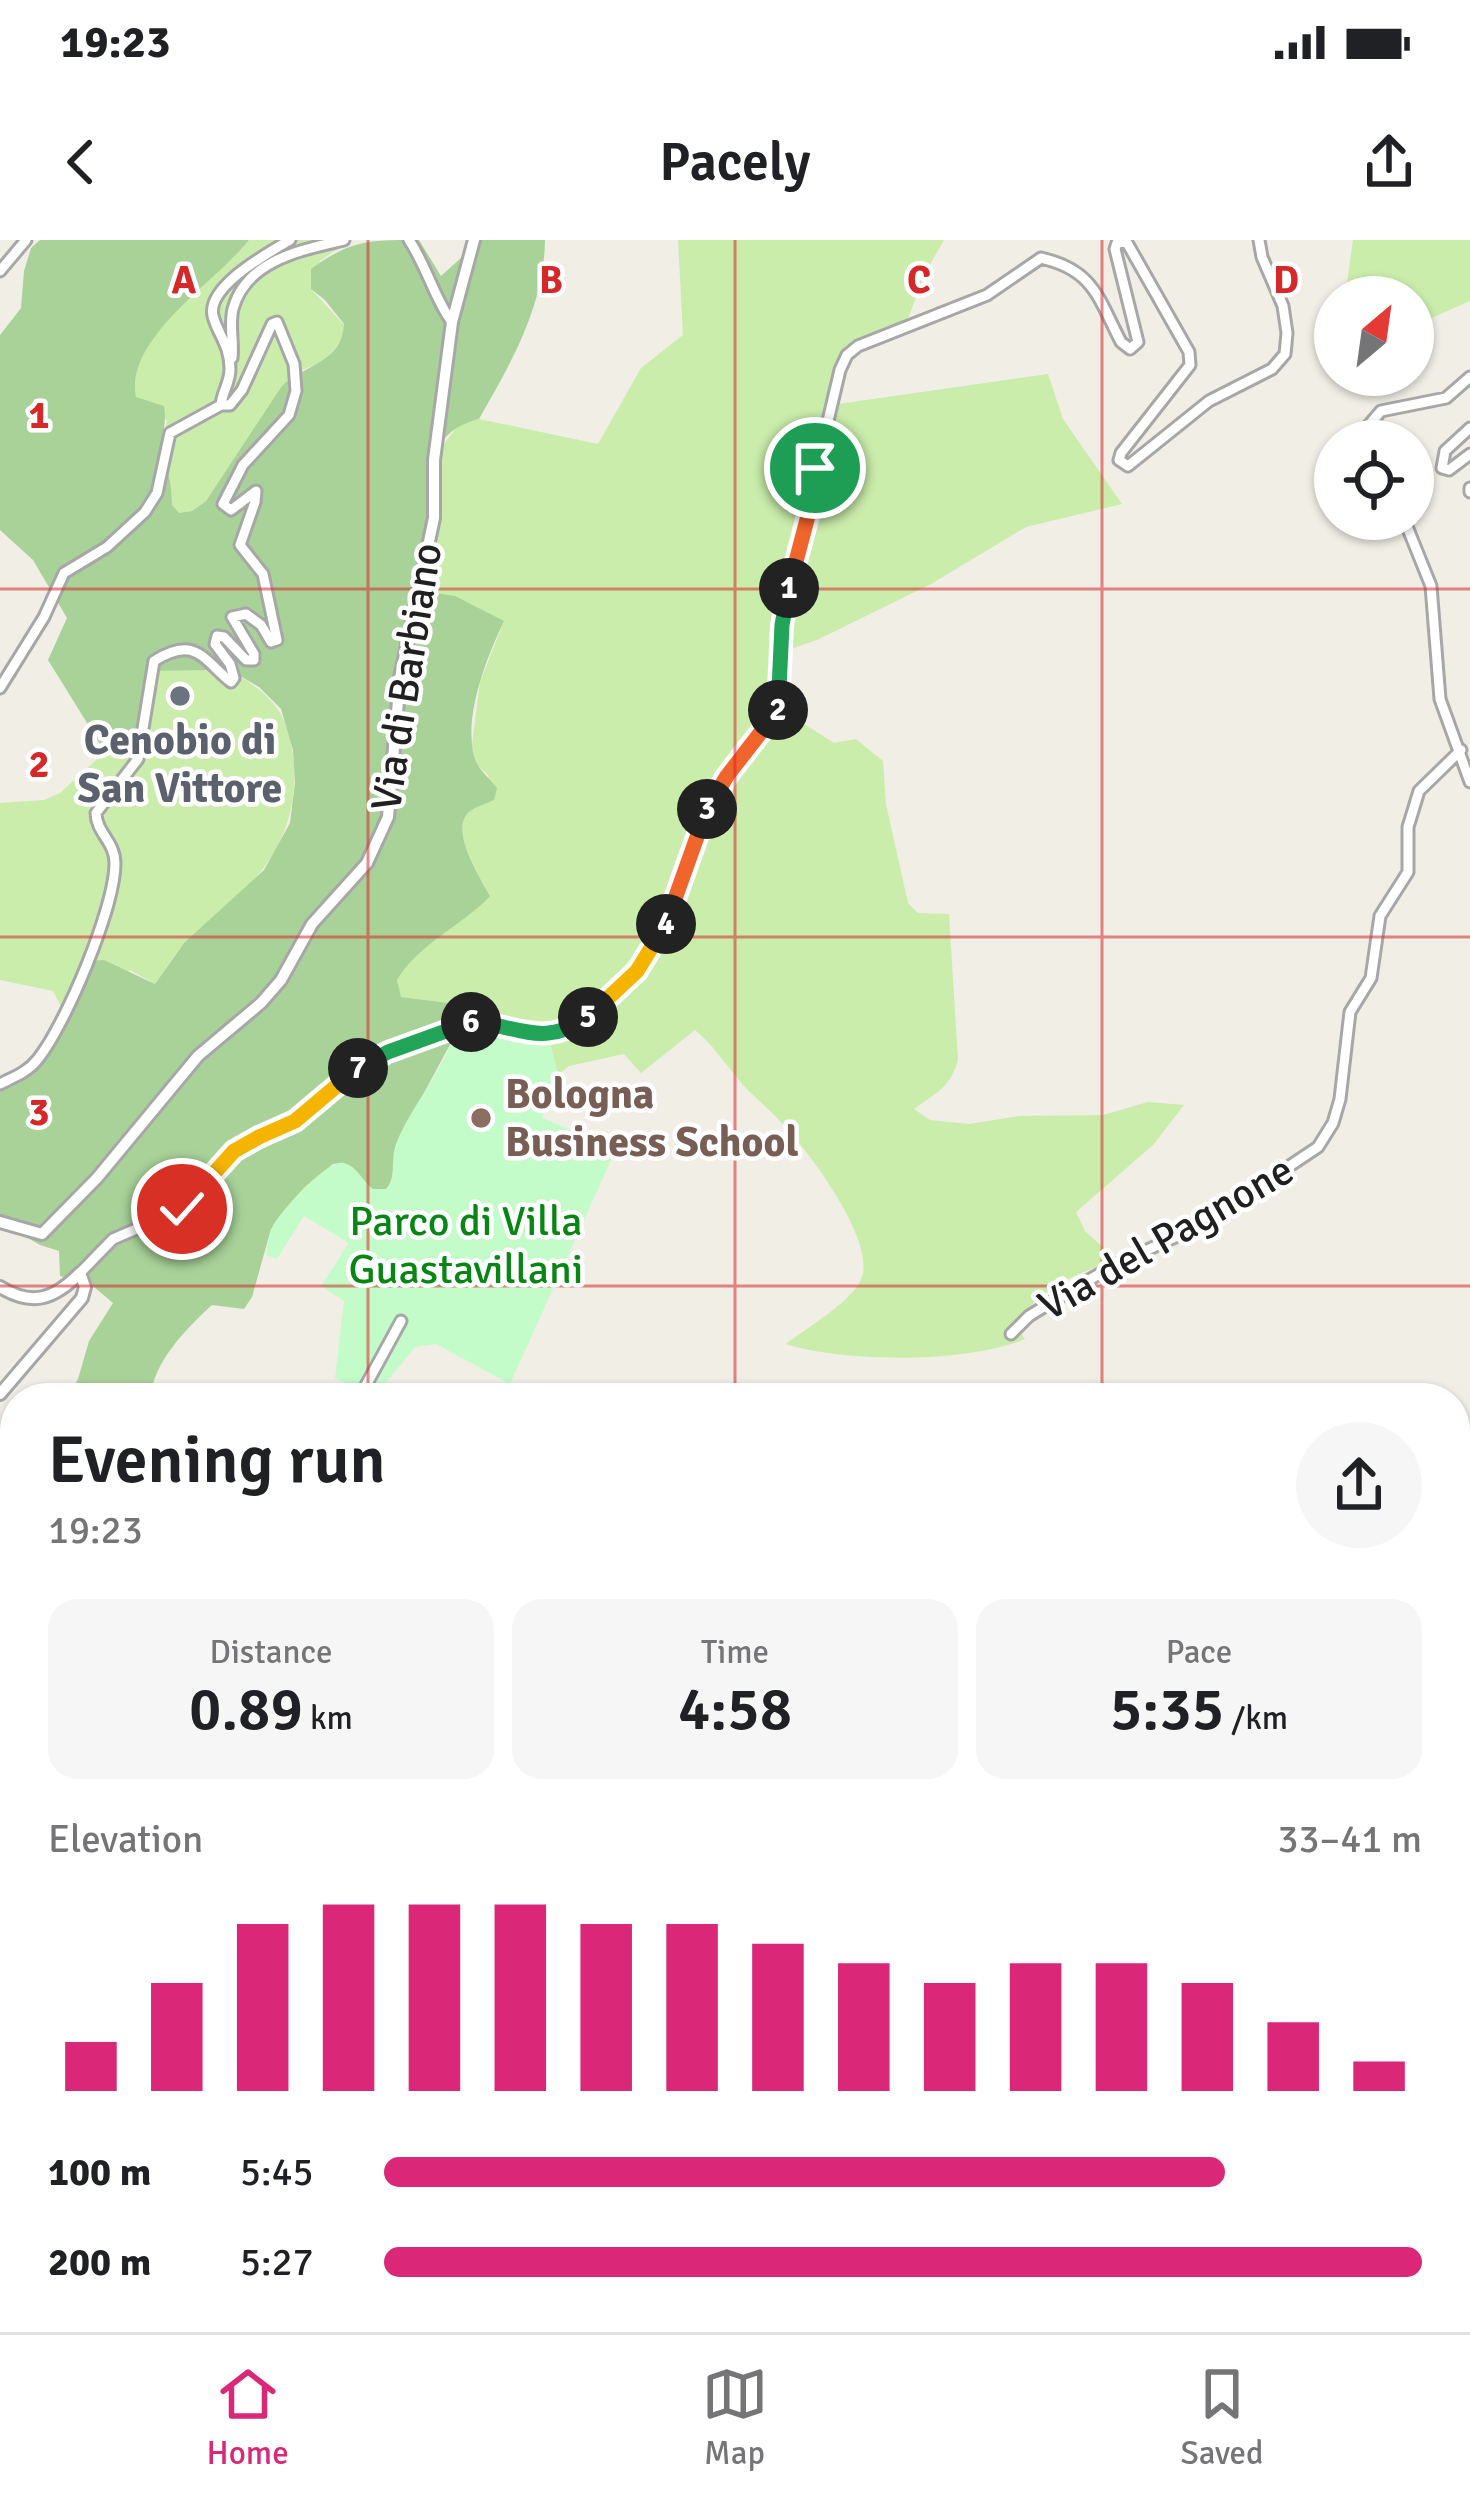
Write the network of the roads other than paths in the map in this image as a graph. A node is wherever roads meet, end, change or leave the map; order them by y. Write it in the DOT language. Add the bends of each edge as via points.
graph roads {
  1 [pos="26,240"];
  2 [pos="290,240"];
  3 [pos="344,240"];
  4 [pos="409,240"];
  5 [pos="474,240"];
  6 [pos="1259,240"];
  7 [pos="0,271"];
  8 [pos="452,322"];
  9 [pos="230,369"];
  10 [pos="1470,377"];
  11 [pos="221,405"];
  12 [pos="1374,420"];
  13 [pos="1470,428"];
  14 [pos="1470,454"];
  15 [pos="1412,540"];
  16 [pos="0,688"];
  17 [pos="1461,750"];
  18 [pos="1470,782"];
  19 [pos="0,1084"];
  20 [pos="0,1222"];
  21 [pos="80,1273"];
  22 [pos="0,1287"];
  23 [pos="401,1322"];
  24 [pos="1011,1334"];
  25 [pos="9,1383"];
  26 [pos="366,1383"];
  1 -- 7 [label="street"];
  2 -- 9 [label="street" via="243,267 214,304"];
  3 -- 9 [label="street" via="282,258 244,285 233,306"];
  4 -- 8 [label="street"];
  5 -- 8 [label="street, Via di Barbiano"];
  6 -- 21 [label="street" via="1283,306 1285,353 1128,466 1121,453 1190,365 1126,241 1114,249 1138,328 1130,350 1078,271 1042,258 987,295 858,346 840,370 786,599 777,712 713,797 662,933 637,971 565,1031 465,1023 364,1064 295,1121 234,1151 182,1209 128,1230"];
  8 -- 20 [label="street, Via di Barbiano" via="434,518 400,678 388,817 367,863 312,924 261,1003 198,1056 42,1234"];
  9 -- 11 [label="street"];
  10 -- 12 [label="street" via="1446,398 1382,411"];
  11 -- 16 [label="street" via="170,434 146,512 64,573"];
  11 -- 19 [label="street" via="242,390 277,322 296,391 289,415 243,465 224,504 231,510 256,491 240,545 263,574 277,640 245,614 232,617 254,660 217,636 231,682 201,654 154,661 138,760 96,813 114,850 114,879 86,976 41,1057"];
  13 -- 14 [label="street" via="1445,451 1442,468"];
  15 -- 17 [label="street" via="1431,586 1440,698"];
  17 -- 18 [label="street"];
  17 -- 24 [label="street, Via del Pagnone" via="1419,791 1408,827 1408,872 1379,916 1371,978 1350,1012 1340,1099 1318,1147 1235,1205 1115,1265"];
  21 -- 22 [label="street" via="41,1300"];
  21 -- 25 [label="street" via="82,1298"];
  23 -- 26 [label="street"];
}
